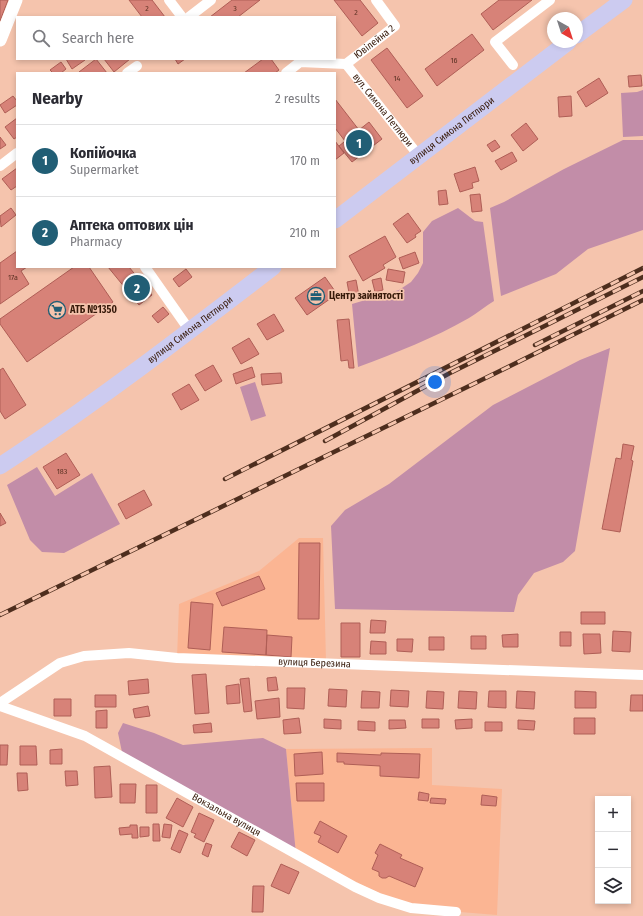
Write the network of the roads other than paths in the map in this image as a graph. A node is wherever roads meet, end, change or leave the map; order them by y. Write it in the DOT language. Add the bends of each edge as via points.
graph roads {
  1 [pos="16,0"];
  2 [pos="169,0"];
  3 [pos="211,0"];
  4 [pos="376,0"];
  5 [pos="550,0"];
  6 [pos="624,0"];
  7 [pos="181,16"];
  8 [pos="190,16"];
  9 [pos="583,31"];
  10 [pos="0,40"];
  11 [pos="560,48"];
  12 [pos="346,64"];
  13 [pos="513,65"];
  14 [pos="137,66"];
  15 [pos="128,72"];
  16 [pos="287,72"];
  17 [pos="16,154"];
  18 [pos="419,156"];
  19 [pos="0,166"];
  20 [pos="336,219"];
  21 [pos="146,268"];
  22 [pos="272,268"];
  23 [pos="190,330"];
  24 [pos="0,466"];
  25 [pos="643,675"];
  26 [pos="0,703"];
  27 [pos="0,706"];
  28 [pos="456,912"];
  1 -- 10 [label="street"];
  2 -- 7 [label="street"];
  3 -- 8 [label="street"];
  4 -- 12 [label="street, Ювілейна 2" via="395,26"];
  5 -- 13 [label="street" via="495,42"];
  6 -- 9 [label="highway"];
  11 -- 18 [label="highway, вулиця Симона Петлюри"];
  12 -- 16 [label="street" via="300,62"];
  12 -- 18 [label="street, вул. Симона Петлюри"];
  14 -- 15 [label="street"];
  17 -- 19 [label="street"];
  18 -- 20 [label="highway, вулиця Симона Петлюри"];
  21 -- 23 [label="street"];
  22 -- 23 [label="highway, вулиця Симона Петлюри"];
  23 -- 24 [label="highway, вулиця Симона Петлюри" via="108,392"];
  25 -- 26 [label="street, вулиця Березина" via="177,658 129,653 84,656 60,663"];
  27 -- 28 [label="street, Вокзальна вулиця" via="85,736 379,898 411,908"];
}
